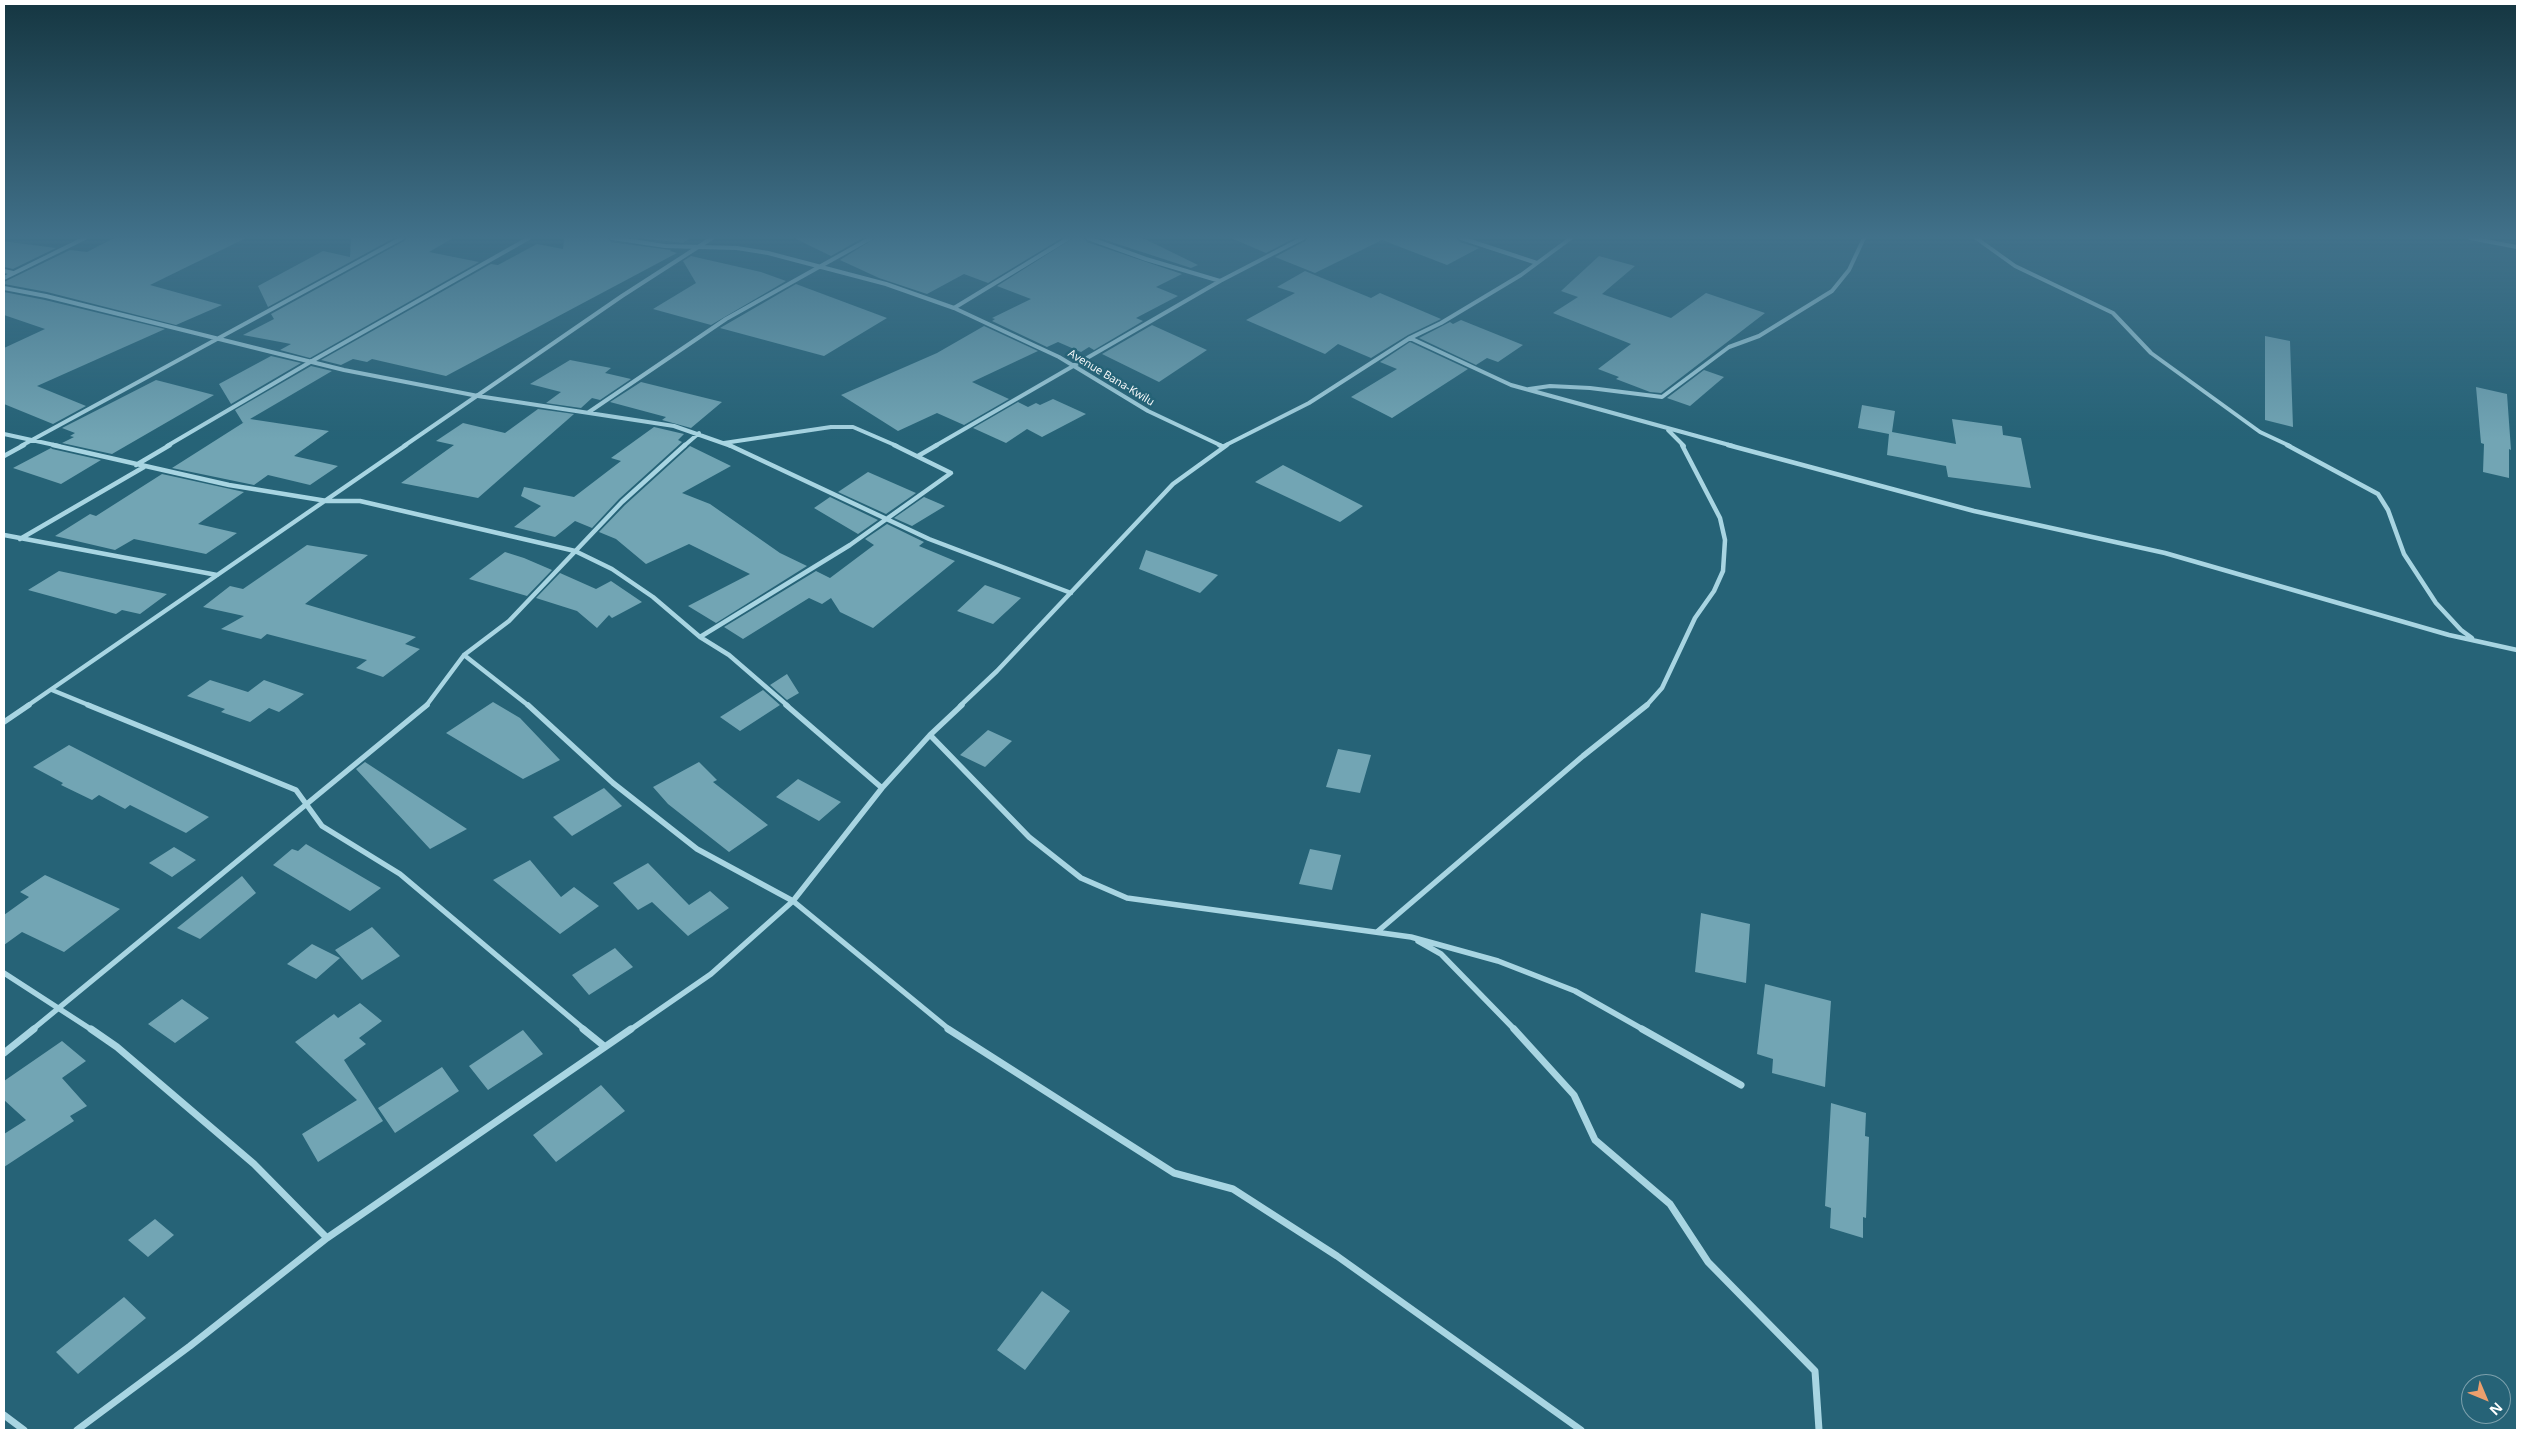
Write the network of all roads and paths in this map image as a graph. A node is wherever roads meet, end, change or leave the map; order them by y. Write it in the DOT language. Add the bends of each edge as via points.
graph roads {
  1 [pos="80,305"];
  2 [pos="280,305"];
  3 [pos="411,305"];
  4 [pos="612,305"];
  5 [pos="751,305"];
  6 [pos="945,305"];
  7 [pos="959,305"];
  8 [pos="1179,305"];
  9 [pos="1470,305"];
  10 [pos="1809,305"];
  11 [pos="2097,305"];
  12 [pos="954,308"];
  13 [pos="1410,338"];
  14 [pos="216,340"];
  15 [pos="312,361"];
  16 [pos="1072,367"];
  17 [pos="1527,389"];
  18 [pos="478,396"];
  19 [pos="589,412"];
  20 [pos="1668,429"];
  21 [pos="699,433"];
  22 [pos="4,434"];
  23 [pos="31,441"];
  24 [pos="724,443"];
  25 [pos="1223,447"];
  26 [pos="4,456"];
  27 [pos="918,456"];
  28 [pos="136,465"];
  29 [pos="145,467"];
  30 [pos="327,501"];
  31 [pos="885,518"];
  32 [pos="5,536"];
  33 [pos="19,539"];
  34 [pos="575,551"];
  35 [pos="216,575"];
  36 [pos="1072,593"];
  37 [pos="700,637"];
  38 [pos="2475,641"];
  39 [pos="2517,650"];
  40 [pos="464,655"];
  41 [pos="52,690"];
  42 [pos="4,722"];
  43 [pos="930,734"];
  44 [pos="882,788"];
  45 [pos="308,806"];
  46 [pos="793,901"];
  47 [pos="1377,932"];
  48 [pos="1411,937"];
  49 [pos="4,973"];
  50 [pos="61,1008"];
  51 [pos="604,1046"];
  52 [pos="4,1053"];
  53 [pos="1742,1085"];
  54 [pos="327,1238"];
  55 [pos="4,1415"];
  56 [pos="24,1430"];
  57 [pos="76,1430"];
  58 [pos="1581,1430"];
  59 [pos="1819,1430"];
  1 -- 14 [label="street"];
  2 -- 14 [label="street"];
  3 -- 15 [label="street"];
  4 -- 18 [label="street"];
  5 -- 19 [label="street"];
  6 -- 12 [label="street, Avenue Bana-Kwilu"];
  7 -- 12 [label="street"];
  8 -- 16 [label="street"];
  9 -- 13 [label="street"];
  10 -- 17 [label="street" via="1759,336 1729,347 1662,397 1590,388 1550,386"];
  11 -- 38 [label="street" via="2114,313 2151,353 2260,432 2378,494 2388,510 2404,554 2436,603"];
  12 -- 16 [label="street, Avenue Bana-Kwilu" via="1059,357"];
  13 -- 17 [label="street" via="1511,385"];
  13 -- 25 [label="street" via="1309,403"];
  14 -- 15 [label="street"];
  14 -- 23 [label="street"];
  15 -- 18 [label="street"];
  15 -- 28 [label="street"];
  16 -- 25 [label="street, Avenue Bana-Kwilu" via="1148,411"];
  16 -- 27 [label="street"];
  17 -- 20 [label="street"];
  18 -- 19 [label="street"];
  18 -- 30 [label="street"];
  19 -- 21 [label="street"];
  20 -- 38 [label="street" via="1974,511 2165,553"];
  20 -- 47 [label="street" via="1684,448 1720,518 1725,540 1723,571 1714,591 1695,618 1662,688 1641,711 1583,756"];
  21 -- 24 [label="street"];
  21 -- 34 [label="street" via="622,502"];
  22 -- 23 [label="street"];
  23 -- 26 [label="street"];
  23 -- 28 [label="street"];
  24 -- 27 [label="street" via="831,427 853,428"];
  24 -- 31 [label="street"];
  25 -- 36 [label="street" via="1173,484"];
  27 -- 31 [label="street" via="951,473"];
  28 -- 29 [label="street"];
  29 -- 30 [label="street"];
  29 -- 33 [label="street"];
  30 -- 34 [label="street" via="378,505"];
  30 -- 35 [label="street"];
  31 -- 36 [label="street" via="929,539"];
  31 -- 37 [label="street" via="850,545"];
  32 -- 33 [label="street"];
  33 -- 35 [label="street"];
  34 -- 37 [label="street" via="612,568"];
  34 -- 40 [label="street" via="509,620"];
  35 -- 41 [label="street"];
  36 -- 43 [label="street" via="997,671"];
  37 -- 44 [label="street" via="729,655"];
  38 -- 39 [label="street"];
  40 -- 45 [label="street" via="424,709"];
  40 -- 46 [label="street" via="524,701 613,783 697,850"];
  41 -- 42 [label="street"];
  41 -- 45 [label="street" via="296,790"];
  43 -- 44 [label="street"];
  43 -- 47 [label="street" via="1029,837 1081,878 1127,898"];
  44 -- 46 [label="street"];
  45 -- 50 [label="street"];
  45 -- 51 [label="street" via="322,826 400,874"];
  46 -- 51 [label="street" via="711,974"];
  46 -- 58 [label="street" via="939,1023 1174,1173 1233,1189 1337,1256"];
  47 -- 48 [label="street"];
  48 -- 53 [label="street" via="1498,961 1575,991"];
  48 -- 59 [label="street" via="1441,954 1490,1002 1574,1095 1595,1140 1670,1204 1708,1262 1815,1371"];
  49 -- 50 [label="street"];
  50 -- 52 [label="street"];
  50 -- 54 [label="street" via="117,1047 254,1164"];
  51 -- 54 [label="street"];
  54 -- 57 [label="street" via="190,1346"];
  55 -- 56 [label="street"];
}
